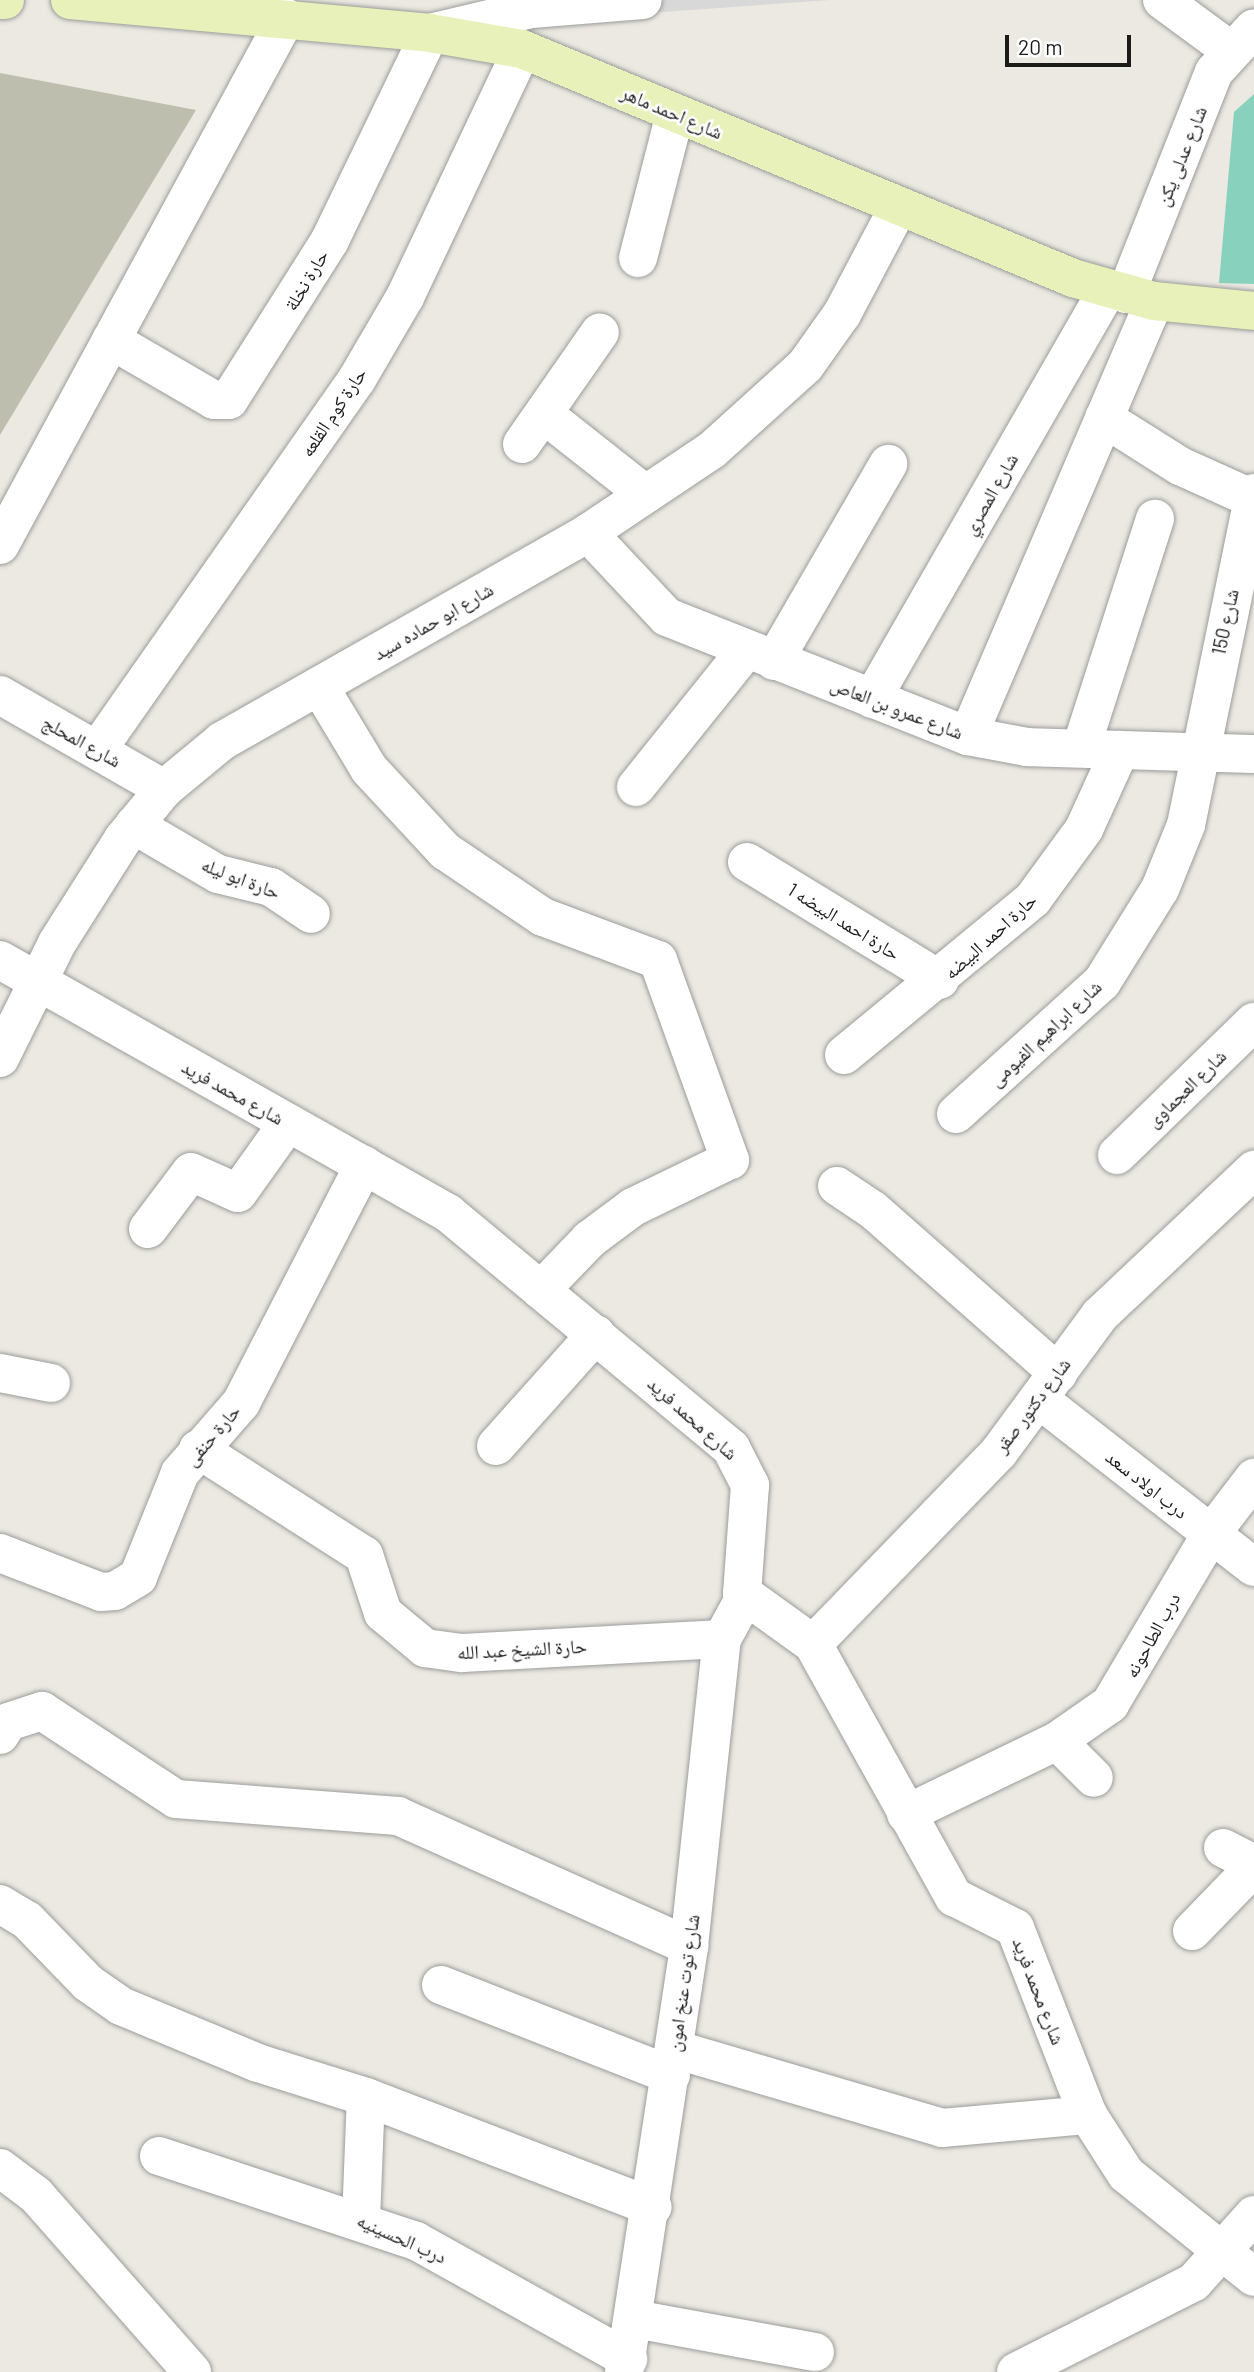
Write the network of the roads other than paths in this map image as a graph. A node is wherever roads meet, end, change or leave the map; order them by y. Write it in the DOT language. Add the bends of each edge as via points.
graph roads {
  1 [pos="70,0"];
  2 [pos="643,0"];
  3 [pos="1162,0"];
  4 [pos="531,4"];
  5 [pos="286,18"];
  6 [pos="429,33"];
  7 [pos="1242,39"];
  8 [pos="522,48"];
  9 [pos="675,114"];
  10 [pos="898,208"];
  11 [pos="638,258"];
  12 [pos="1129,295"];
  13 [pos="1254,311"];
  14 [pos="600,332"];
  15 [pos="111,340"];
  16 [pos="1104,418"];
  17 [pos="888,464"];
  18 [pos="645,494"];
  19 [pos="1253,496"];
  20 [pos="1155,519"];
  21 [pos="588,533"];
  22 [pos="0,545"];
  23 [pos="760,655"];
  24 [pos="318,686"];
  25 [pos="0,695"];
  26 [pos="872,699"];
  27 [pos="968,736"];
  28 [pos="1081,748"];
  29 [pos="98,749"];
  30 [pos="1120,750"];
  31 [pos="1200,753"];
  32 [pos="1254,754"];
  33 [pos="636,787"];
  34 [pos="164,789"];
  35 [pos="134,824"];
  36 [pos="747,862"];
  37 [pos="311,914"];
  38 [pos="0,960"];
  39 [pos="940,980"];
  40 [pos="39,984"];
  41 [pos="1254,1022"];
  42 [pos="844,1055"];
  43 [pos="0,1058"];
  44 [pos="956,1114"];
  45 [pos="288,1123"];
  46 [pos="1117,1155"];
  47 [pos="363,1165"];
  48 [pos="1254,1170"];
  49 [pos="837,1186"];
  50 [pos="148,1229"];
  51 [pos="541,1290"];
  52 [pos="596,1334"];
  53 [pos="0,1373"];
  54 [pos="51,1383"];
  55 [pos="1049,1387"];
  56 [pos="496,1446"];
  57 [pos="198,1449"];
  58 [pos="1254,1478"];
  59 [pos="1211,1534"];
  60 [pos="0,1553"];
  61 [pos="1254,1567"];
  62 [pos="745,1597"];
  63 [pos="722,1639"];
  64 [pos="813,1644"];
  65 [pos="0,1735"];
  66 [pos="1057,1741"];
  67 [pos="1094,1778"];
  68 [pos="906,1814"];
  69 [pos="1244,1860"];
  70 [pos="0,1903"];
  71 [pos="1192,1931"];
  72 [pos="689,1946"];
  73 [pos="441,1985"];
  74 [pos="673,2062"];
  75 [pos="366,2097"];
  76 [pos="1087,2115"];
  77 [pos="159,2156"];
  78 [pos="0,2168"];
  79 [pos="653,2207"];
  80 [pos="1254,2215"];
  81 [pos="361,2220"];
  82 [pos="1223,2253"];
  83 [pos="1254,2277"];
  84 [pos="635,2319"];
  85 [pos="816,2352"];
  86 [pos="626,2365"];
  87 [pos="192,2372"];
  88 [pos="1016,2372"];
  1 -- 5 [label="main road, شارع احمد ماهر"];
  2 -- 4 [label="street"];
  3 -- 7 [label="street"];
  4 -- 6 [label="street"];
  5 -- 6 [label="main road, شارع احمد ماهر"];
  5 -- 15 [label="street"];
  6 -- 8 [label="main road, شارع احمد ماهر"];
  6 -- 15 [label="street, حارة نخلة" via="330,240 235,396 214,400"];
  7 -- 12 [label="street, شارع عدلى يكن" via="1214,72"];
  8 -- 9 [label="main road, شارع احمد ماهر"];
  8 -- 29 [label="street, حارة كوم القلعه" via="405,297 357,379"];
  9 -- 10 [label="main road, شارع احمد ماهر"];
  9 -- 11 [label="street"];
  10 -- 12 [label="main road, شارع احمد ماهر"];
  10 -- 18 [label="street, شارع ابو حماده سيد" via="842,314 805,366 761,411"];
  12 -- 13 [label="main road, شارع احمد ماهر"];
  12 -- 16 [label="street"];
  12 -- 26 [label="street, شارع المصري"];
  14 -- 18 [label="street" via="534,430"];
  15 -- 22 [label="street"];
  16 -- 19 [label="street" via="1180,466"];
  16 -- 27 [label="street"];
  17 -- 23 [label="street"];
  18 -- 21 [label="street, شارع ابو حماده سيد"];
  19 -- 31 [label="street, شارع 150"];
  20 -- 28 [label="street"];
  21 -- 23 [label="street, شارع عمرو بن العاص" via="667,617"];
  21 -- 24 [label="street, شارع ابو حماده سيد"];
  23 -- 26 [label="street, شارع عمرو بن العاص"];
  23 -- 33 [label="street"];
  24 -- 34 [label="street, شارع ابو حماده سيد" via="222,741"];
  24 -- 51 [label="street" via="369,769 445,851 543,917 657,960 730,1160 633,1207 590,1238"];
  25 -- 29 [label="street, شارع المحلج"];
  26 -- 27 [label="street, شارع عمرو بن العاص"];
  27 -- 28 [label="street, شارع عمرو بن العاص"];
  28 -- 30 [label="street, شارع عمرو بن العاص"];
  29 -- 34 [label="street, شارع المحلج"];
  30 -- 31 [label="street, شارع عمرو بن العاص"];
  30 -- 39 [label="street, حارة احمد البيضه" via="1060,865 1003,929"];
  31 -- 32 [label="street, شارع عمرو بن العاص"];
  31 -- 44 [label="street, شارع ابراهيم الفيومى" via="1186,825 1125,951 1079,1005"];
  34 -- 35 [label="street, شارع ابو حماده سيد"];
  35 -- 37 [label="street, حارة ابو ليله" via="218,874 271,887"];
  35 -- 40 [label="street, شارع ابو حماده سيد" via="49,956"];
  36 -- 39 [label="street, حارة احمد البيضه 1"];
  38 -- 40 [label="street, شارع محمد فريد"];
  39 -- 42 [label="street, حارة احمد البيضه"];
  40 -- 43 [label="street, شارع ابو حماده سيد"];
  40 -- 45 [label="street, شارع محمد فريد"];
  41 -- 46 [label="street, شارع العجماوى"];
  45 -- 47 [label="street, شارع محمد فريد"];
  45 -- 50 [label="street" via="238,1192 191,1172"];
  47 -- 51 [label="street, شارع محمد فريد" via="448,1213"];
  47 -- 57 [label="street, حارة حنفى" via="241,1403"];
  48 -- 55 [label="street, شارع دكتور صقر" via="1130,1282"];
  49 -- 55 [label="street, درب اولاد سعد" via="873,1210"];
  51 -- 52 [label="street, شارع محمد فريد"];
  52 -- 56 [label="street"];
  52 -- 62 [label="street, شارع محمد فريد" via="742,1461 750,1485 740,1583"];
  53 -- 54 [label="street"];
  55 -- 59 [label="street, درب اولاد سعد"];
  55 -- 64 [label="street, شارع دكتور صقر"];
  57 -- 60 [label="street, حارة حنفى" via="173,1486 138,1577 127,1586 101,1592"];
  57 -- 63 [label="street, حارة الشيخ عبد الله" via="364,1555 383,1613 425,1648 462,1653"];
  58 -- 59 [label="street, درب الطاحونه"];
  59 -- 61 [label="street, درب اولاد سعد"];
  59 -- 66 [label="street, درب الطاحونه" via="1133,1674 1110,1704"];
  62 -- 63 [label="street, شارع توت عنخ امون"];
  62 -- 64 [label="street, شارع محمد فريد"];
  63 -- 72 [label="street, شارع توت عنخ امون"];
  64 -- 68 [label="street, شارع محمد فريد"];
  65 -- 72 [label="street" via="8,1722 42,1710 176,1799 343,1807 398,1816"];
  66 -- 67 [label="street"];
  66 -- 68 [label="street, درب الطاحونه"];
  68 -- 76 [label="street, شارع محمد فريد" via="954,1897 1007,1920 1021,1938"];
  69 -- 71 [label="street"];
  70 -- 75 [label="street" via="27,1920 88,1983 121,2006 258,2063"];
  72 -- 74 [label="street, شارع توت عنخ امون"];
  73 -- 74 [label="street"];
  74 -- 76 [label="street" via="942,2128"];
  74 -- 79 [label="street, شارع توت عنخ امون"];
  75 -- 79 [label="street"];
  75 -- 81 [label="street"];
  76 -- 82 [label="street, شارع محمد فريد" via="1126,2174"];
  77 -- 81 [label="street, درب الحسينيه"];
  78 -- 87 [label="street" via="36,2195"];
  79 -- 84 [label="street, شارع توت عنخ امون"];
  80 -- 82 [label="street"];
  81 -- 86 [label="street, درب الحسينيه" via="488,2278"];
  82 -- 83 [label="street, شارع محمد فريد"];
  82 -- 88 [label="street" via="1169,2297"];
  84 -- 85 [label="street"];
  84 -- 86 [label="street, شارع توت عنخ امون"];
}
